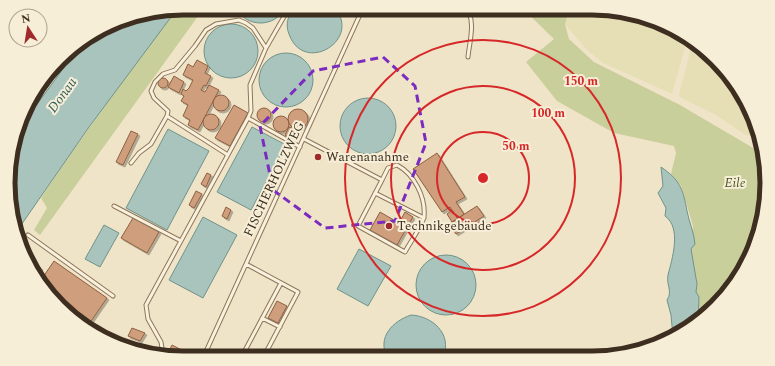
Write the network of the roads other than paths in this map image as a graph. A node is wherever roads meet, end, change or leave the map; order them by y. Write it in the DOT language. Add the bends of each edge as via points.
graph roads {
  1 [pos="285,15"];
  2 [pos="360,15"];
  3 [pos="470,15"];
  4 [pos="266,48"];
  5 [pos="468,57"];
  6 [pos="167,116"];
  7 [pos="248,118"];
  8 [pos="304,139"];
  9 [pos="300,147"];
  10 [pos="228,155"];
  11 [pos="131,163"];
  12 [pos="382,180"];
  13 [pos="375,193"];
  14 [pos="114,206"];
  15 [pos="424,218"];
  16 [pos="28,235"];
  17 [pos="181,240"];
  18 [pos="246,264"];
  19 [pos="281,283"];
  20 [pos="113,296"];
  21 [pos="262,318"];
  22 [pos="280,327"];
  23 [pos="162,350"];
  24 [pos="207,351"];
  25 [pos="245,351"];
  26 [pos="267,351"];
  1 -- 4 [label="lane"];
  2 -- 8 [label="lane, FISCHERHOLZWEG"];
  3 -- 5 [label="lane" via="472,21"];
  4 -- 6 [label="lane" via="253,28 239,20 216,24 206,30 175,70 163,74 155,82 151,91 154,98 168,111"];
  4 -- 7 [label="lane" via="250,85 251,111"];
  6 -- 10 [label="lane"];
  6 -- 11 [label="lane" via="150,144"];
  7 -- 9 [label="lane"];
  7 -- 10 [label="lane"];
  8 -- 9 [label="lane, FISCHERHOLZWEG"];
  8 -- 12 [label="lane"];
  9 -- 18 [label="lane, FISCHERHOLZWEG"];
  10 -- 17 [label="lane"];
  12 -- 13 [label="lane"];
  12 -- 15 [label="lane" via="388,168 397,165 405,170 422,196"];
  13 -- 15 [label="lane"];
  13 -- 15 [label="lane" via="358,226 405,252"];
  14 -- 17 [label="lane"];
  16 -- 20 [label="lane"];
  17 -- 23 [label="lane" via="146,305 148,319 161,342"];
  18 -- 19 [label="lane"];
  18 -- 24 [label="lane, FISCHERHOLZWEG"];
  19 -- 21 [label="lane"];
  19 -- 22 [label="lane" via="298,292"];
  21 -- 22 [label="lane"];
  21 -- 25 [label="lane"];
  22 -- 26 [label="lane"];
}
